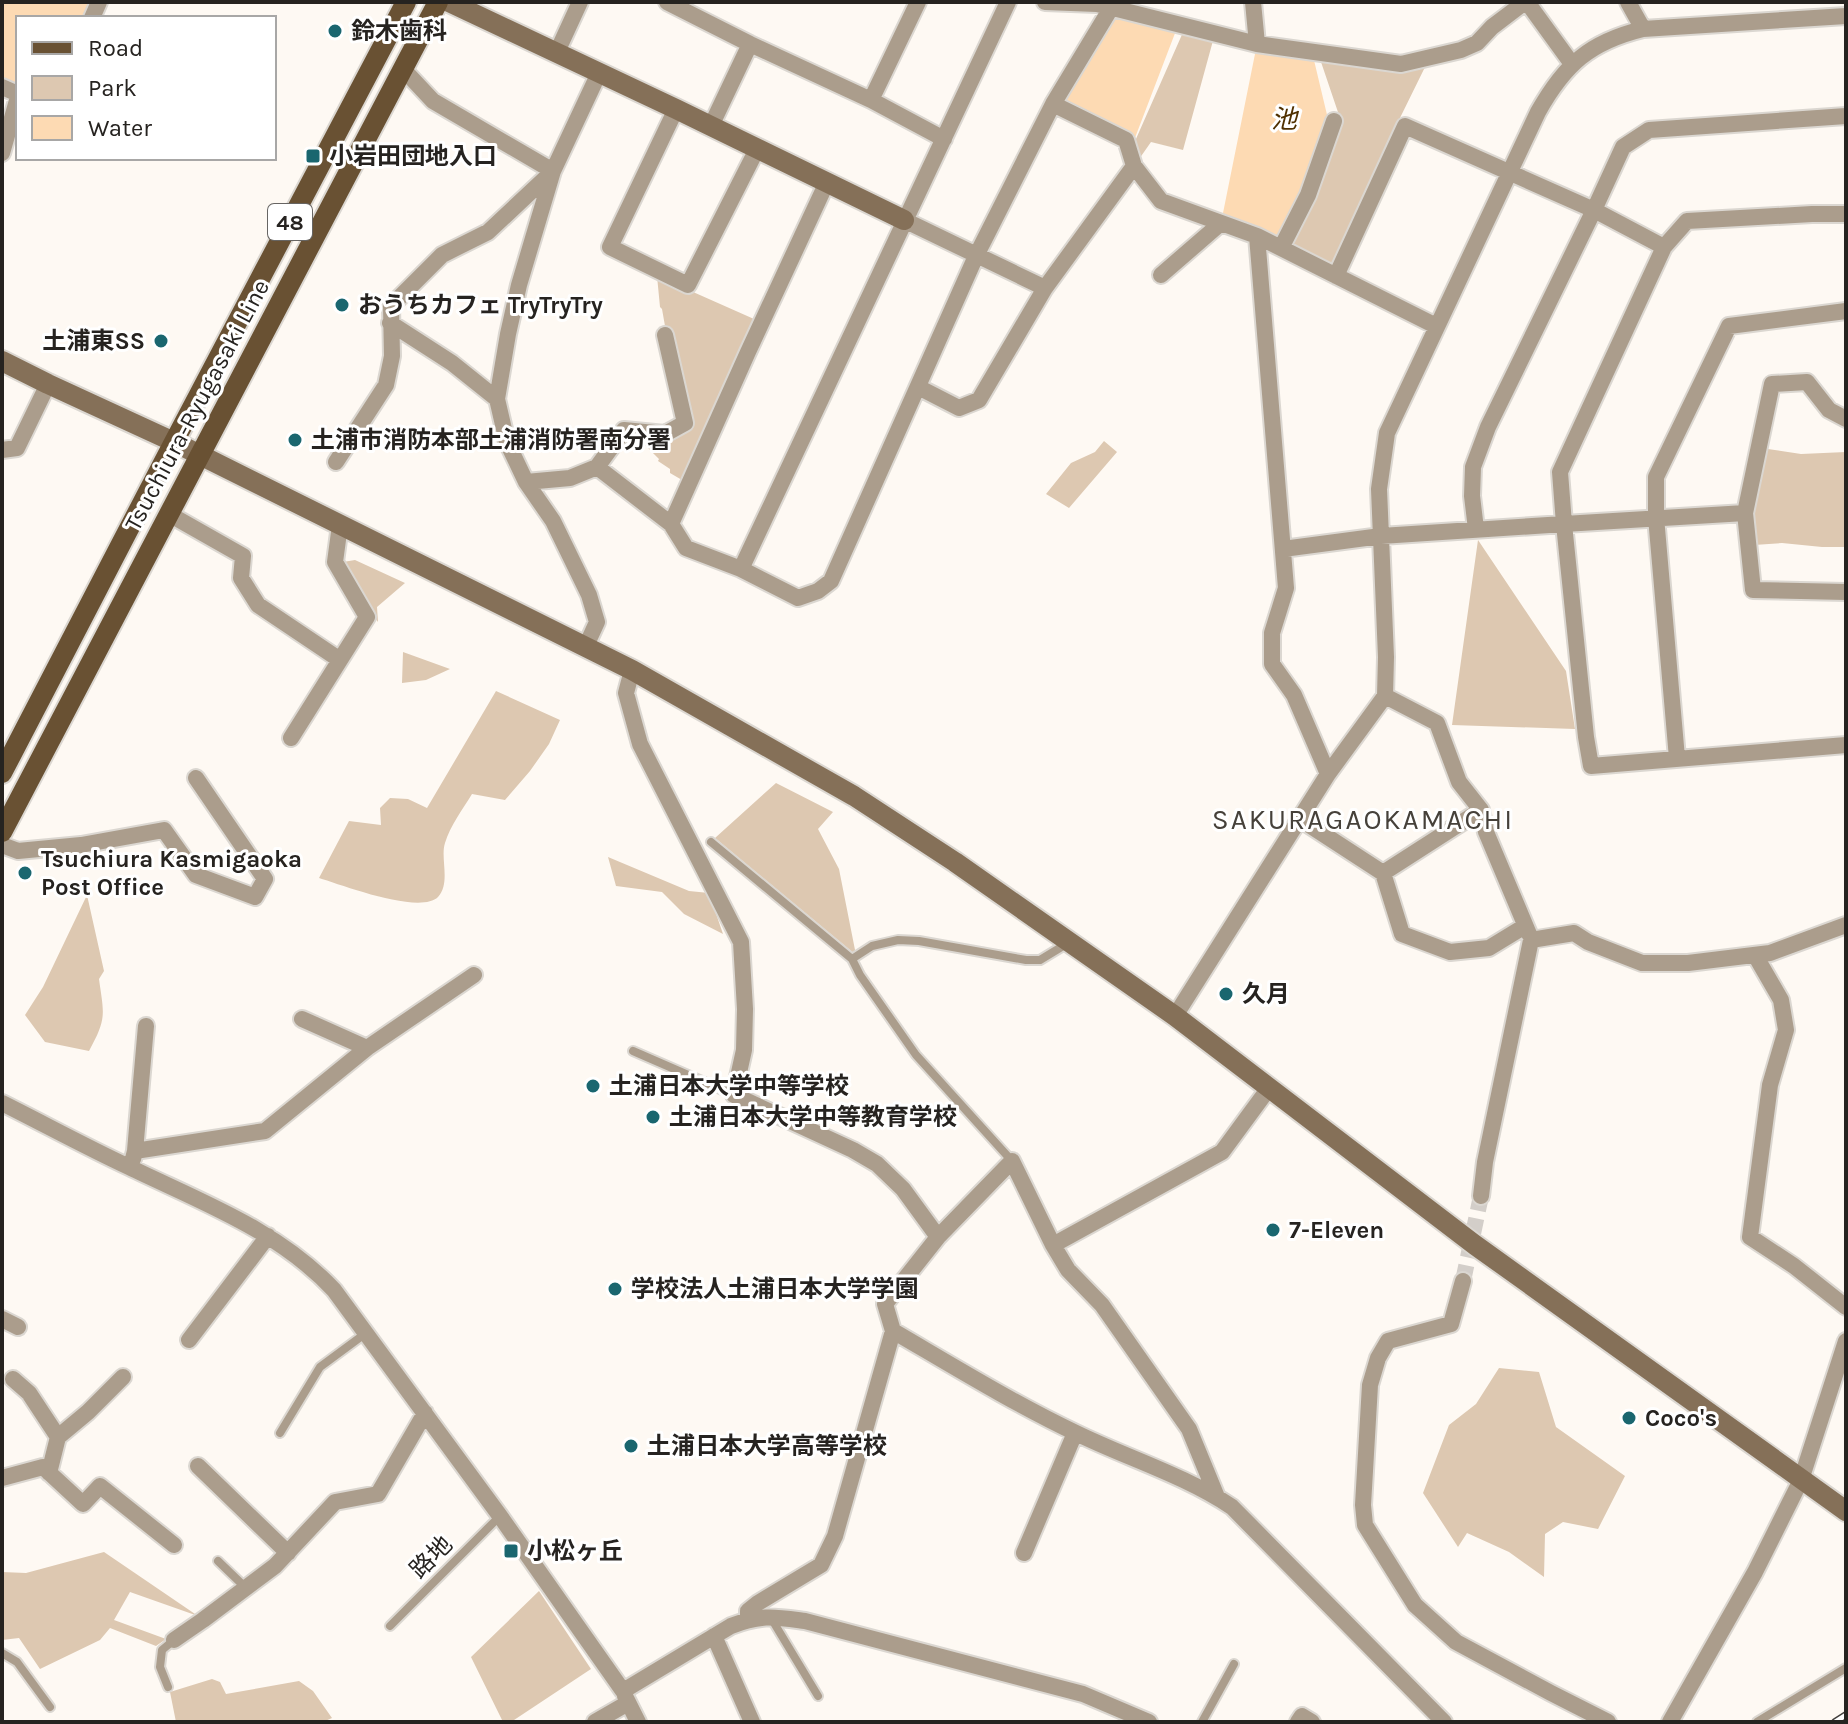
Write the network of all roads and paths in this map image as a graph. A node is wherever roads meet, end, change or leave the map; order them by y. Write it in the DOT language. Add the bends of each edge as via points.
graph roads {
  1 [pos="406,2"];
  2 [pos="438,2"];
  3 [pos="449,2"];
  4 [pos="580,2"];
  5 [pos="667,2"];
  6 [pos="918,2"];
  7 [pos="1008,2"];
  8 [pos="1045,2"];
  9 [pos="1253,2"];
  10 [pos="1526,2"];
  11 [pos="1628,2"];
  12 [pos="1111,8"];
  13 [pos="1846,16"];
  14 [pos="1643,29"];
  15 [pos="750,44"];
  16 [pos="1257,44"];
  17 [pos="557,52"];
  18 [pos="1572,64"];
  19 [pos="403,69"];
  20 [pos="599,73"];
  21 [pos="871,100"];
  22 [pos="16,102"];
  23 [pos="1053,104"];
  24 [pos="676,109"];
  25 [pos="1846,116"];
  26 [pos="1334,121"];
  27 [pos="711,126"];
  28 [pos="944,139"];
  29 [pos="757,149"];
  30 [pos="2,153"];
  31 [pos="1134,166"];
  32 [pos="553,171"];
  33 [pos="1510,171"];
  34 [pos="827,182"];
  35 [pos="1594,210"];
  36 [pos="1846,214"];
  37 [pos="904,220"];
  38 [pos="1221,223"];
  39 [pos="1257,236"];
  40 [pos="1664,247"];
  41 [pos="1281,248"];
  42 [pos="976,256"];
  43 [pos="1161,275"];
  44 [pos="1336,276"];
  45 [pos="1045,288"];
  46 [pos="1846,311"];
  47 [pos="390,323"];
  48 [pos="1436,326"];
  49 [pos="665,335"];
  50 [pos="2,361"];
  51 [pos="48,384"];
  52 [pos="918,387"];
  53 [pos="497,399"];
  54 [pos="1846,419"];
  55 [pos="174,442"];
  56 [pos="2,450"];
  57 [pos="199,455"];
  58 [pos="336,462"];
  59 [pos="597,467"];
  60 [pos="526,482"];
  61 [pos="1745,513"];
  62 [pos="169,514"];
  63 [pos="1656,517"];
  64 [pos="671,524"];
  65 [pos="1564,524"];
  66 [pos="340,525"];
  67 [pos="1476,529"];
  68 [pos="1381,536"];
  69 [pos="1283,549"];
  70 [pos="741,569"];
  71 [pos="1846,592"];
  72 [pos="586,646"];
  73 [pos="340,660"];
  74 [pos="632,670"];
  75 [pos="1385,696"];
  76 [pos="291,738"];
  77 [pos="1846,745"];
  78 [pos="1677,758"];
  79 [pos="2,773"];
  80 [pos="1328,774"];
  81 [pos="196,778"];
  82 [pos="1481,810"];
  83 [pos="1300,819"];
  84 [pos="2,832"];
  85 [pos="711,842"];
  86 [pos="2,845"];
  87 [pos="1383,873"];
  88 [pos="1846,925"];
  89 [pos="1528,933"];
  90 [pos="1069,942"];
  91 [pos="1755,955"];
  92 [pos="852,959"];
  93 [pos="474,975"];
  94 [pos="1175,1016"];
  95 [pos="302,1019"];
  96 [pos="146,1026"];
  97 [pos="367,1048"];
  98 [pos="633,1051"];
  99 [pos="1269,1088"];
  100 [pos="734,1095"];
  101 [pos="2,1103"];
  102 [pos="132,1160"];
  103 [pos="1012,1161"];
  104 [pos="1481,1196"];
  105 [pos="268,1236"];
  106 [pos="938,1237"];
  107 [pos="1053,1245"];
  108 [pos="1463,1281"];
  109 [pos="1846,1307"];
  110 [pos="893,1331"];
  111 [pos="366,1333"];
  112 [pos="189,1340"];
  113 [pos="1846,1341"];
  114 [pos="123,1377"];
  115 [pos="13,1379"];
  116 [pos="425,1413"];
  117 [pos="280,1433"];
  118 [pos="1075,1433"];
  119 [pos="58,1437"];
  120 [pos="198,1466"];
  121 [pos="49,1473"];
  122 [pos="2,1478"];
  123 [pos="1801,1480"];
  124 [pos="1217,1497"];
  125 [pos="1846,1511"];
  126 [pos="500,1516"];
  127 [pos="174,1545"];
  128 [pos="288,1553"];
  129 [pos="1024,1553"];
  130 [pos="218,1561"];
  131 [pos="246,1588"];
  132 [pos="770,1616"];
  133 [pos="748,1619"];
  134 [pos="390,1626"];
  135 [pos="714,1636"];
  136 [pos="174,1640"];
  137 [pos="2,1653"];
  138 [pos="1234,1664"];
  139 [pos="1846,1668"];
  140 [pos="168,1687"];
  141 [pos="818,1696"];
  142 [pos="626,1697"];
  143 [pos="50,1707"];
  144 [pos="595,1722"];
  145 [pos="638,1722"];
  146 [pos="752,1722"];
  147 [pos="1149,1722"];
  148 [pos="1202,1722"];
  149 [pos="1298,1722"];
  150 [pos="1312,1722"];
  151 [pos="1444,1722"];
  152 [pos="1608,1722"];
  153 [pos="1670,1722"];
  154 [pos="1757,1722"];
  1 -- 55 [label="main road, Tsuchiura-Ryugasaki Line / 48"];
  2 -- 19 [label="main road, Tsuchiura-Ryugasaki Line / 48"];
  3 -- 17 [label="street"];
  4 -- 17 [label="street"];
  5 -- 15 [label="street"];
  6 -- 21 [label="street"];
  7 -- 28 [label="street"];
  8 -- 12 [label="street"];
  9 -- 16 [label="street"];
  10 -- 16 [label="street" via="1477,43 1401,64"];
  10 -- 18 [label="street"];
  11 -- 14 [label="street"];
  12 -- 16 [label="street"];
  12 -- 23 [label="street"];
  13 -- 14 [label="street"];
  14 -- 18 [label="street" via="1606,41"];
  15 -- 21 [label="street"];
  15 -- 27 [label="street"];
  17 -- 20 [label="street"];
  18 -- 33 [label="street" via="1552,87"];
  19 -- 32 [label="street" via="433,101"];
  19 -- 57 [label="main road, Tsuchiura-Ryugasaki Line / 48"];
  20 -- 24 [label="street"];
  20 -- 32 [label="street"];
  21 -- 28 [label="street"];
  22 -- 30 [label="street"];
  23 -- 31 [label="street" via="1126,140"];
  23 -- 42 [label="street"];
  24 -- 27 [label="street"];
  24 -- 29 [label="street" via="610,247 688,285"];
  25 -- 35 [label="street" via="1649,130 1623,147"];
  26 -- 41 [label="street" via="1308,195"];
  27 -- 29 [label="street"];
  28 -- 37 [label="street"];
  29 -- 34 [label="street"];
  31 -- 38 [label="street" via="1161,201"];
  31 -- 45 [label="street"];
  32 -- 47 [label="street" via="488,232 442,255 391,306"];
  32 -- 53 [label="street" via="519,285"];
  33 -- 35 [label="street"];
  33 -- 44 [label="street" via="1405,126"];
  33 -- 48 [label="street"];
  34 -- 37 [label="street"];
  34 -- 64 [label="street"];
  35 -- 40 [label="street"];
  35 -- 67 [label="street" via="1473,467"];
  36 -- 40 [label="street" via="1687,221"];
  37 -- 42 [label="street"];
  37 -- 70 [label="street"];
  38 -- 39 [label="street"];
  38 -- 43 [label="street"];
  39 -- 41 [label="street"];
  39 -- 69 [label="street"];
  40 -- 65 [label="street" via="1560,472"];
  41 -- 44 [label="street"];
  42 -- 45 [label="street"];
  42 -- 52 [label="street"];
  44 -- 48 [label="street"];
  45 -- 52 [label="street" via="979,400 959,408"];
  46 -- 63 [label="street" via="1729,326 1656,477"];
  47 -- 53 [label="street"];
  47 -- 58 [label="street" via="392,356 386,385"];
  48 -- 68 [label="street" via="1387,433 1379,489"];
  49 -- 59 [label="street" via="685,423 665,434 624,430"];
  50 -- 51 [label="street"];
  51 -- 55 [label="street"];
  51 -- 56 [label="street" via="17,448"];
  52 -- 70 [label="street" via="831,581 798,598"];
  53 -- 60 [label="street" via="507,442"];
  54 -- 61 [label="street" via="1829,410 1807,382 1772,384"];
  55 -- 57 [label="street"];
  55 -- 79 [label="main road, Tsuchiura-Ryugasaki Line / 48"];
  57 -- 62 [label="main road, Tsuchiura-Ryugasaki Line / 48"];
  57 -- 66 [label="street"];
  59 -- 60 [label="street" via="570,478"];
  59 -- 64 [label="street"];
  60 -- 72 [label="street" via="553,521 589,595 597,622"];
  61 -- 63 [label="street"];
  61 -- 71 [label="street" via="1753,590"];
  62 -- 73 [label="street" via="243,556 241,578 258,605"];
  62 -- 84 [label="main road, Tsuchiura-Ryugasaki Line / 48"];
  63 -- 65 [label="street"];
  63 -- 78 [label="street"];
  64 -- 70 [label="street" via="686,548"];
  65 -- 67 [label="street"];
  65 -- 78 [label="street" via="1591,766"];
  66 -- 72 [label="street"];
  66 -- 73 [label="street" via="335,562 367,617"];
  67 -- 68 [label="street"];
  68 -- 69 [label="street"];
  68 -- 75 [label="street"];
  69 -- 80 [label="street" via="1286,588 1272,633 1272,664 1294,695"];
  72 -- 74 [label="street"];
  73 -- 76 [label="street"];
  74 -- 90 [label="street" via="854,796"];
  74 -- 100 [label="street" via="626,693 640,744 741,942 744,1050"];
  75 -- 80 [label="street"];
  75 -- 82 [label="street" via="1437,723 1459,782"];
  77 -- 78 [label="street"];
  80 -- 83 [label="street"];
  81 -- 86 [label="street" via="265,879 255,897 196,875 164,830 18,851"];
  82 -- 87 [label="street"];
  82 -- 89 [label="street"];
  83 -- 87 [label="street"];
  83 -- 94 [label="street"];
  85 -- 92 [label="lane"];
  87 -- 89 [label="street" via="1402,934 1450,952 1489,948"];
  88 -- 91 [label="street"];
  89 -- 91 [label="street" via="1574,933 1642,963"];
  89 -- 104 [label="street"];
  90 -- 92 [label="lane" via="1040,960 898,940 872,946"];
  90 -- 94 [label="street"];
  91 -- 109 [label="street" via="1781,1000 1786,1030 1770,1085 1750,1237"];
  92 -- 103 [label="lane" via="916,1055"];
  93 -- 97 [label="street"];
  94 -- 99 [label="street"];
  95 -- 97 [label="street"];
  96 -- 102 [label="street"];
  97 -- 102 [label="street" via="265,1131"];
  98 -- 100 [label="lane"];
  99 -- 107 [label="street" via="1222,1152"];
  99 -- 123 [label="street" via="1475,1245"];
  100 -- 106 [label="street" via="877,1164"];
  101 -- 102 [label="street"];
  102 -- 105 [label="street"];
  103 -- 106 [label="street"];
  103 -- 107 [label="street"];
  105 -- 111 [label="street" via="319,1274"];
  105 -- 112 [label="street"];
  106 -- 110 [label="street" via="885,1304"];
  107 -- 124 [label="street" via="1189,1429"];
  108 -- 152 [label="street" via="1451,1324 1388,1341 1378,1358 1370,1385 1365,1525 1415,1605 1456,1642"];
  110 -- 118 [label="street"];
  110 -- 133 [label="street" via="835,1536 821,1565 758,1603 748,1611"];
  111 -- 116 [label="street"];
  111 -- 117 [label="lane" via="320,1367"];
  113 -- 123 [label="street"];
  114 -- 119 [label="street"];
  115 -- 119 [label="street" via="29,1393"];
  116 -- 126 [label="street"];
  116 -- 128 [label="street" via="378,1494 335,1502"];
  118 -- 124 [label="street"];
  118 -- 129 [label="street"];
  119 -- 121 [label="street"];
  120 -- 128 [label="street"];
  121 -- 122 [label="street" via="43,1467"];
  121 -- 127 [label="street" via="83,1504 100,1486"];
  123 -- 125 [label="street"];
  123 -- 153 [label="street"];
  124 -- 151 [label="street" via="1250,1524"];
  126 -- 134 [label="lane, 路地"];
  126 -- 142 [label="street"];
  128 -- 131 [label="street"];
  130 -- 131 [label="lane"];
  131 -- 136 [label="street"];
  132 -- 133 [label="street"];
  132 -- 141 [label="lane"];
  132 -- 147 [label="street" via="1037,1680"];
  133 -- 135 [label="street"];
  135 -- 142 [label="street"];
  135 -- 146 [label="street"];
  136 -- 140 [label="lane" via="162,1650 160,1667"];
  137 -- 143 [label="lane" via="17,1662"];
  138 -- 148 [label="lane"];
  139 -- 154 [label="lane"];
  142 -- 144 [label="street"];
  142 -- 145 [label="street"];
  149 -- 150 [label="street" via="1302,1716"];
}
